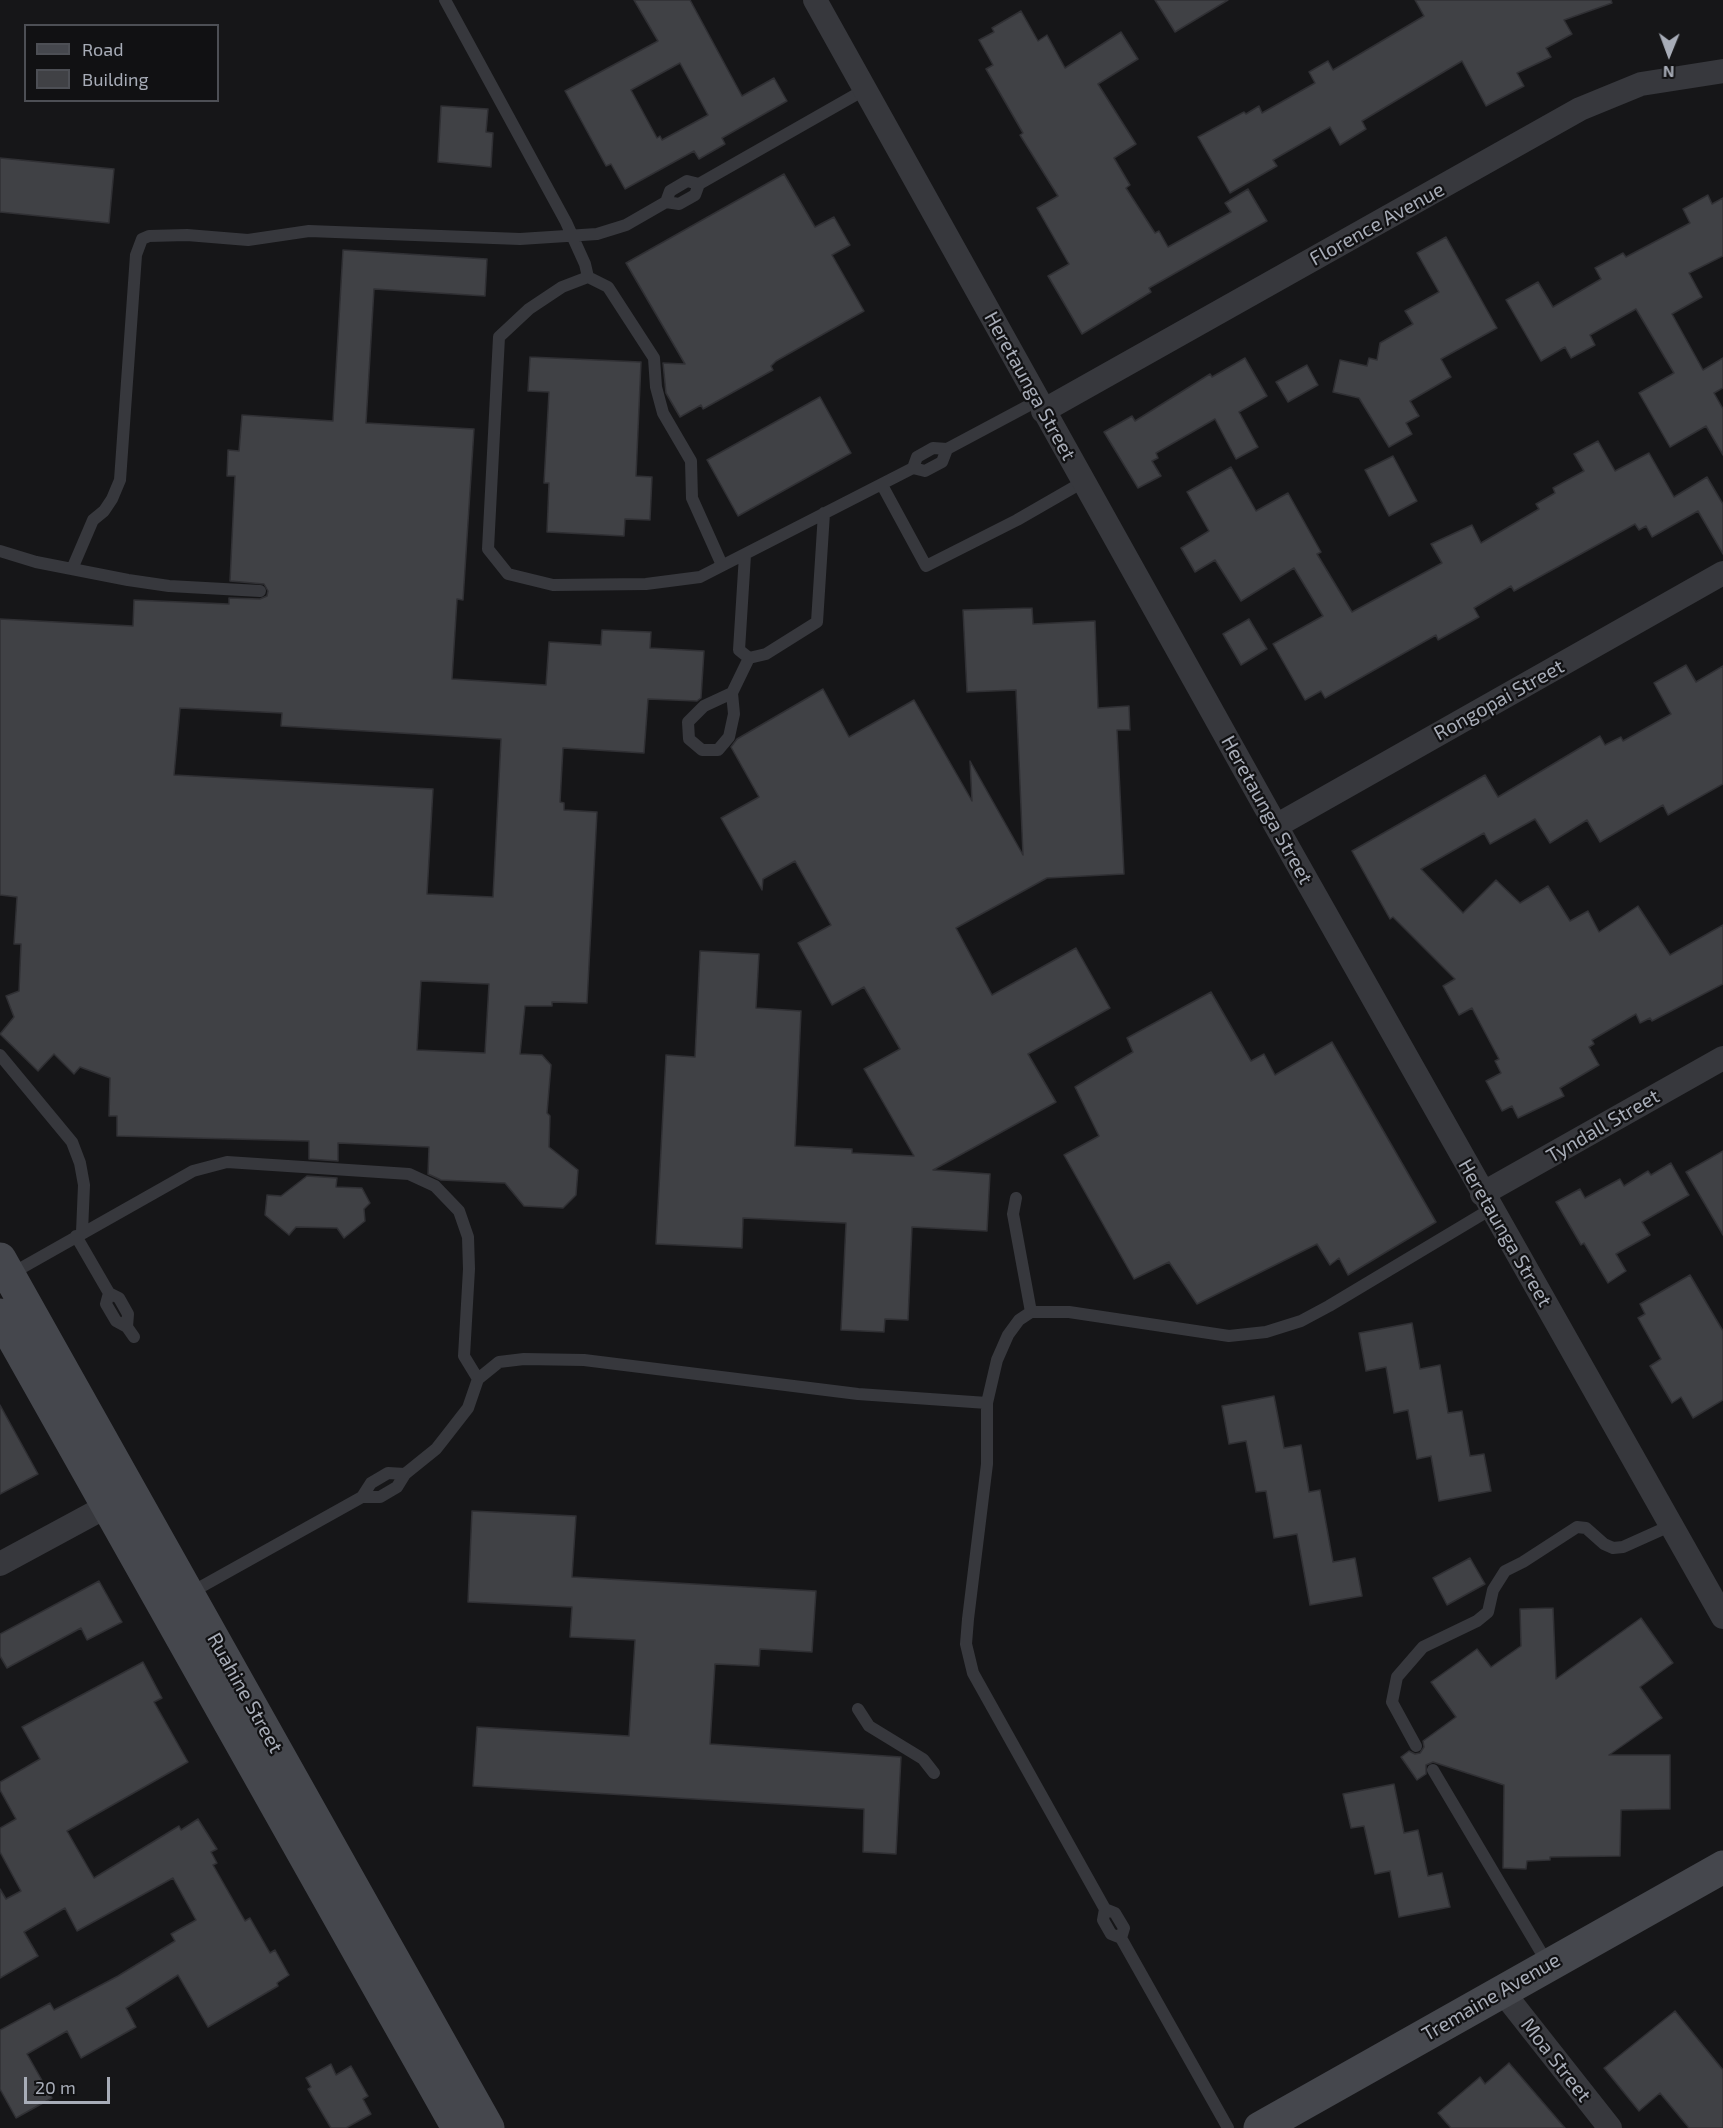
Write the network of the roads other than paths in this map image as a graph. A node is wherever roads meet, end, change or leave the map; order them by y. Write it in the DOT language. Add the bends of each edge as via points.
graph roads {
  1 [pos="445,0"];
  2 [pos="815,0"];
  3 [pos="1723,71"];
  4 [pos="864,90"];
  5 [pos="573,238"];
  6 [pos="588,277"];
  7 [pos="1040,406"];
  8 [pos="1083,482"];
  9 [pos="882,485"];
  10 [pos="824,513"];
  11 [pos="0,551"];
  12 [pos="745,555"];
  13 [pos="722,564"];
  14 [pos="72,569"];
  15 [pos="1723,573"];
  16 [pos="260,591"];
  17 [pos="749,658"];
  18 [pos="732,693"];
  19 [pos="1276,826"];
  20 [pos="0,1055"];
  21 [pos="1723,1058"];
  22 [pos="1016,1198"];
  23 [pos="1487,1202"];
  24 [pos="79,1234"];
  25 [pos="3,1271"];
  26 [pos="1031,1312"];
  27 [pos="0,1315"];
  28 [pos="131,1332"];
  29 [pos="478,1379"];
  30 [pos="987,1403"];
  31 [pos="119,1500"];
  32 [pos="1672,1525"];
  33 [pos="0,1564"];
  34 [pos="176,1600"];
  35 [pos="1723,1617"];
  36 [pos="858,1709"];
  37 [pos="1416,1746"];
  38 [pos="1432,1770"];
  39 [pos="934,1773"];
  40 [pos="1723,1867"];
  41 [pos="1548,1965"];
  42 [pos="1502,1991"];
  43 [pos="458,2128"];
  44 [pos="488,2128"];
  45 [pos="1228,2128"];
  46 [pos="1260,2128"];
  47 [pos="1610,2128"];
  1 -- 5 [label="lane"];
  2 -- 4 [label="street, Heretaunga Street"];
  3 -- 7 [label="street, Florence Avenue" via="1641,84 1580,109"];
  4 -- 5 [label="lane" via="699,184 687,181 670,191 666,202 626,225"];
  4 -- 7 [label="street, Heretaunga Street"];
  5 -- 6 [label="lane"];
  5 -- 14 [label="lane" via="309,231 248,240 187,235 142,239 136,255 120,480 108,505 93,520"];
  6 -- 13 [label="lane" via="608,287 654,358 663,413 691,461 692,498"];
  6 -- 13 [label="lane" via="562,287 529,309 499,337 489,549 508,574 553,585 646,584 700,577"];
  7 -- 8 [label="street, Heretaunga Street"];
  7 -- 9 [label="lane" via="947,449 933,448 918,457 913,468"];
  8 -- 9 [label="lane" via="926,566"];
  8 -- 19 [label="street, Heretaunga Street"];
  9 -- 10 [label="lane"];
  10 -- 12 [label="lane"];
  10 -- 17 [label="lane" via="817,622 766,654"];
  11 -- 14 [label="lane"];
  12 -- 13 [label="lane"];
  12 -- 17 [label="lane" via="739,650"];
  14 -- 16 [label="lane" via="169,586"];
  15 -- 19 [label="street, Rongopai Street"];
  17 -- 18 [label="lane"];
  18 -- 18 [label="lane" via="734,714 729,737 718,750 702,750 689,739 688,722 704,706"];
  19 -- 23 [label="street, Heretaunga Street"];
  20 -- 24 [label="lane" via="72,1142 84,1185"];
  21 -- 23 [label="street, Tyndall Street"];
  22 -- 26 [label="lane" via="1013,1214"];
  23 -- 26 [label="lane" via="1329,1306 1301,1321 1266,1332 1229,1336 1069,1312"];
  23 -- 32 [label="street, Heretaunga Street"];
  24 -- 25 [label="lane"];
  24 -- 28 [label="lane" via="109,1293 106,1304 116,1321"];
  24 -- 29 [label="lane" via="193,1171 227,1162 409,1174 435,1186 459,1210 468,1237 464,1356"];
  25 -- 31 [label="main road, Ruahine Street"];
  26 -- 30 [label="lane" via="1008,1335 997,1360"];
  27 -- 31 [label="main road, Ruahine Street"];
  29 -- 30 [label="lane" via="499,1362 584,1360 858,1394"];
  29 -- 34 [label="lane" via="468,1408 436,1449 405,1474 388,1473 371,1483 362,1497"];
  30 -- 45 [label="lane" via="987,1464 966,1644 973,1673 1105,1909 1103,1920 1111,1935 1121,1938"];
  31 -- 33 [label="street"];
  31 -- 34 [label="main road, Ruahine Street"];
  32 -- 35 [label="street, Heretaunga Street"];
  32 -- 37 [label="lane" via="1613,1548 1586,1528 1577,1527 1505,1571 1493,1590 1488,1612 1423,1647 1397,1677 1392,1702"];
  34 -- 43 [label="main road, Ruahine Street"];
  34 -- 44 [label="main road, Ruahine Street"];
  36 -- 39 [label="lane" via="869,1726 916,1755"];
  38 -- 41 [label="lane"];
  40 -- 41 [label="main road, Tremaine Avenue"];
  41 -- 42 [label="main road, Tremaine Avenue"];
  42 -- 46 [label="main road, Tremaine Avenue"];
  42 -- 47 [label="street, Moa Street"];
}
